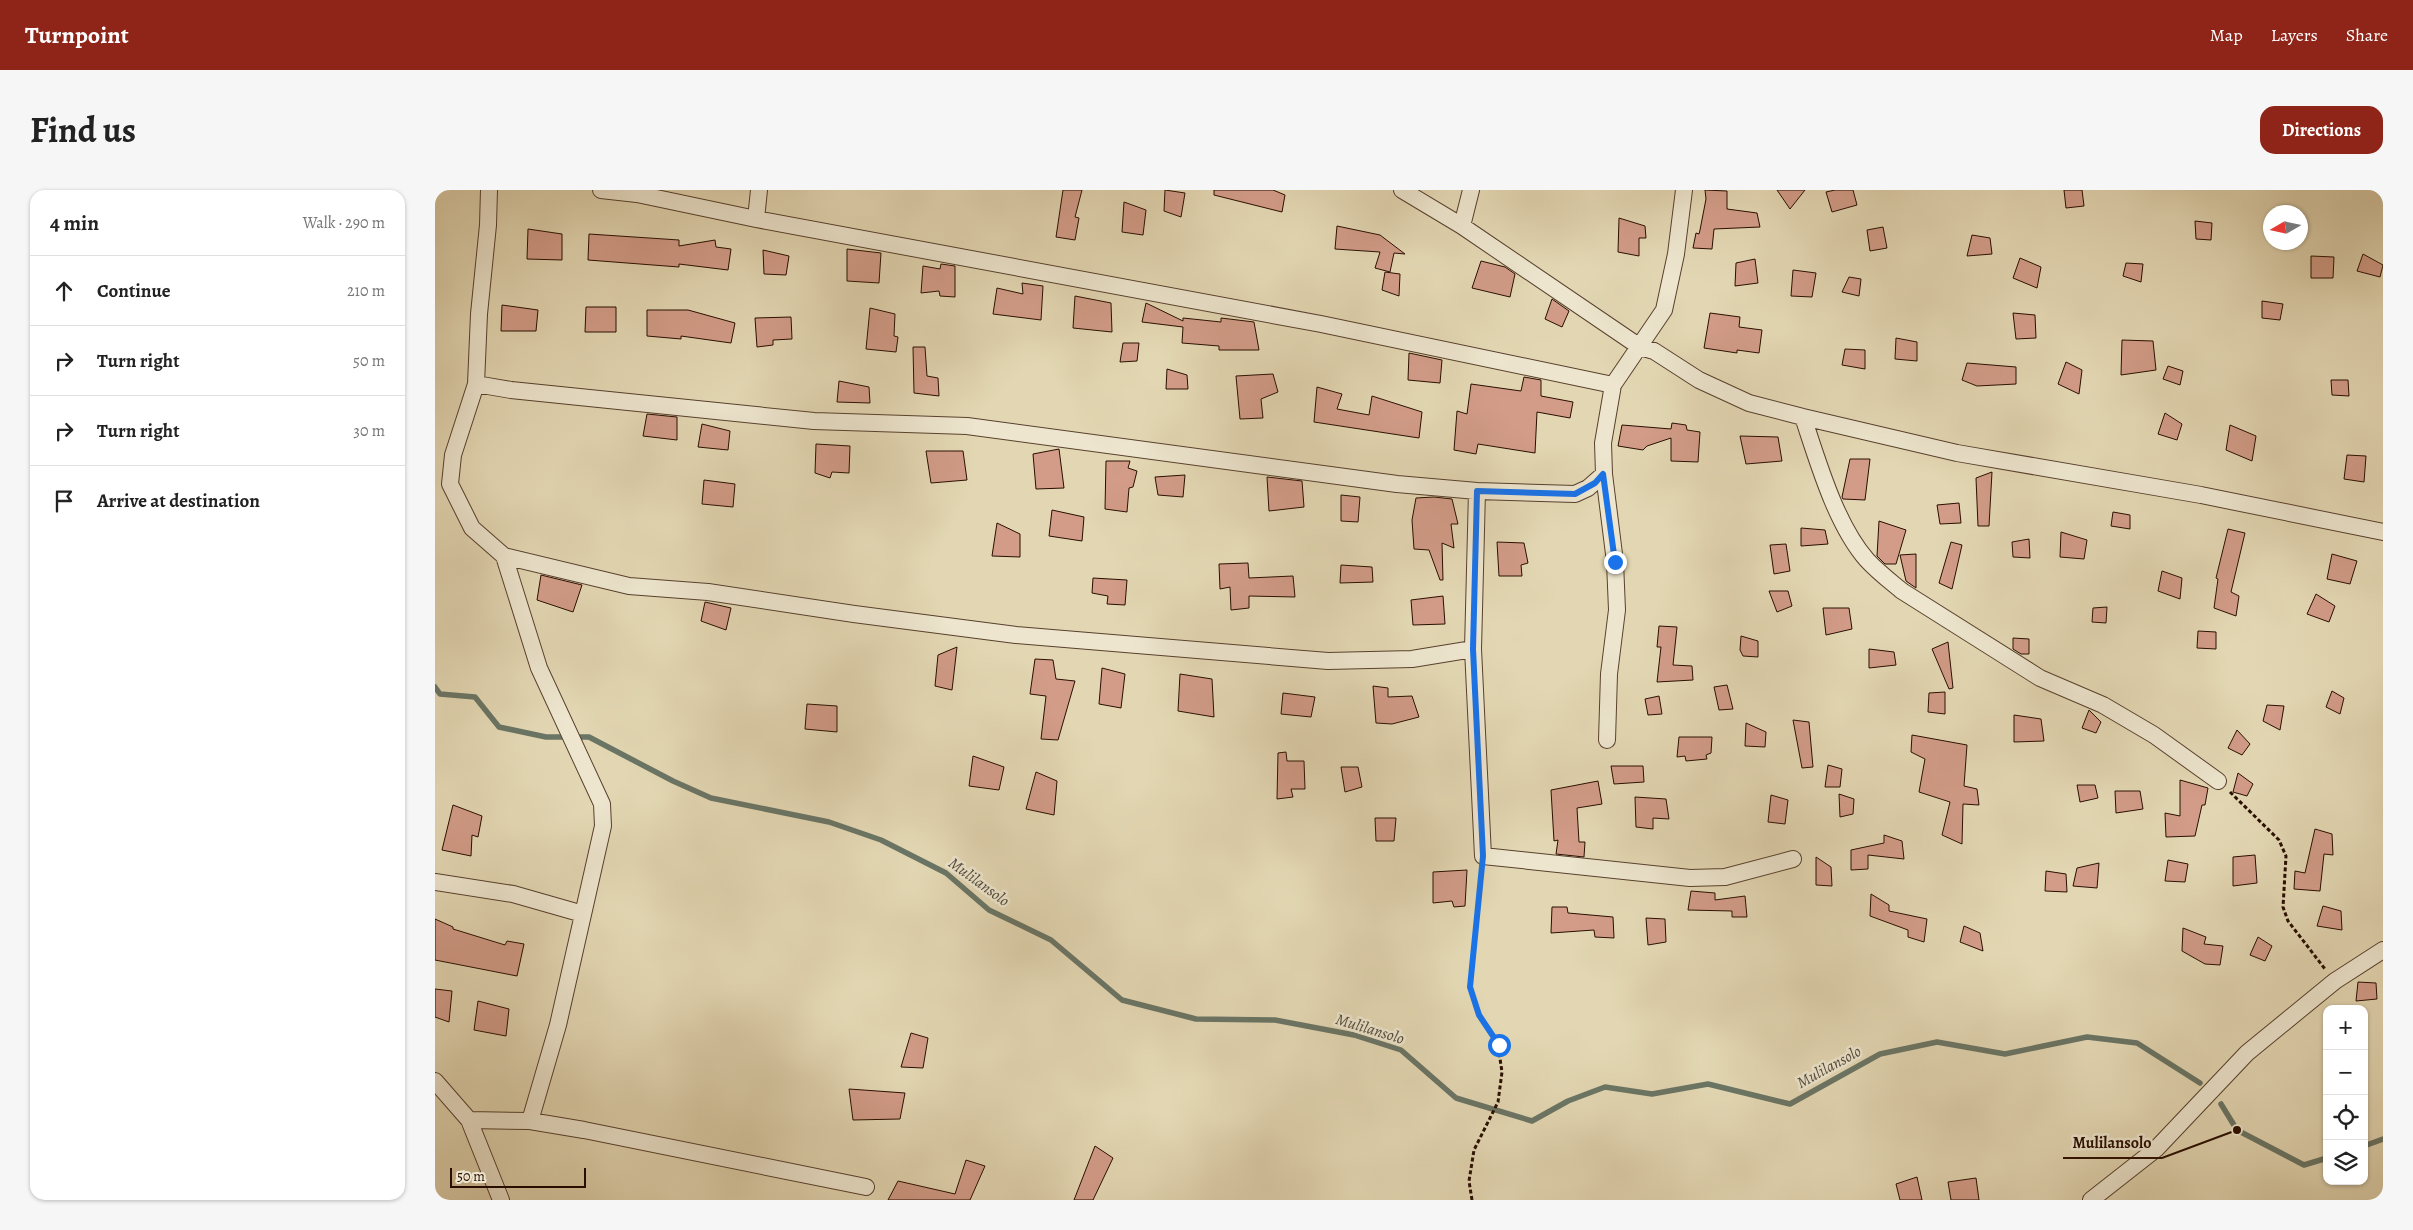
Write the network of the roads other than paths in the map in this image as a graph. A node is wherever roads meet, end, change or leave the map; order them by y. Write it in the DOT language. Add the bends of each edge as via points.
graph roads {
  1 [pos="489,190"];
  2 [pos="608,190"];
  3 [pos="759,190"];
  4 [pos="1402,190"];
  5 [pos="1471,190"];
  6 [pos="1684,190"];
  7 [pos="756,219"];
  8 [pos="1462,226"];
  9 [pos="1640,347"];
  10 [pos="476,384"];
  11 [pos="1613,385"];
  12 [pos="1803,417"];
  13 [pos="1603,474"];
  14 [pos="1477,491"];
  15 [pos="2381,527"];
  16 [pos="503,556"];
  17 [pos="1473,649"];
  18 [pos="1607,740"];
  19 [pos="2218,781"];
  20 [pos="1793,859"];
  21 [pos="435,882"];
  22 [pos="583,914"];
  23 [pos="2383,950"];
  24 [pos="435,1081"];
  25 [pos="469,1120"];
  26 [pos="530,1121"];
  27 [pos="866,1187"];
  28 [pos="501,1200"];
  29 [pos="2091,1200"];
  1 -- 10 [label="street"];
  2 -- 7 [label="street"];
  3 -- 7 [label="street"];
  4 -- 8 [label="street"];
  5 -- 8 [label="street"];
  6 -- 9 [label="street" via="1676,254 1664,310"];
  7 -- 11 [label="street" via="1312,322"];
  8 -- 9 [label="street"];
  9 -- 11 [label="street"];
  9 -- 12 [label="street" via="1654,351 1699,380 1749,403"];
  10 -- 14 [label="street" via="814,421 967,426 1397,484"];
  10 -- 16 [label="street" via="453,455 450,484 472,528"];
  11 -- 13 [label="street" via="1603,443"];
  12 -- 15 [label="street" via="1957,453"];
  12 -- 19 [label="street" via="1834,503 1855,545 1882,575 2040,678 2103,705 2154,735"];
  13 -- 14 [label="street" via="1595,483 1575,494"];
  13 -- 18 [label="street" via="1615,562 1617,610 1609,674"];
  14 -- 17 [label="street"];
  16 -- 17 [label="street" via="629,586 708,592 1016,635 1328,661 1411,659"];
  16 -- 22 [label="street" via="539,668 602,804 603,826"];
  17 -- 20 [label="street" via="1483,856 1690,878 1725,877"];
  21 -- 22 [label="street" via="513,894"];
  22 -- 26 [label="street" via="558,1025"];
  23 -- 29 [label="street" via="2335,981 2247,1053 2156,1149"];
  24 -- 25 [label="street"];
  25 -- 26 [label="street"];
  25 -- 28 [label="street"];
  26 -- 27 [label="street"];
}
